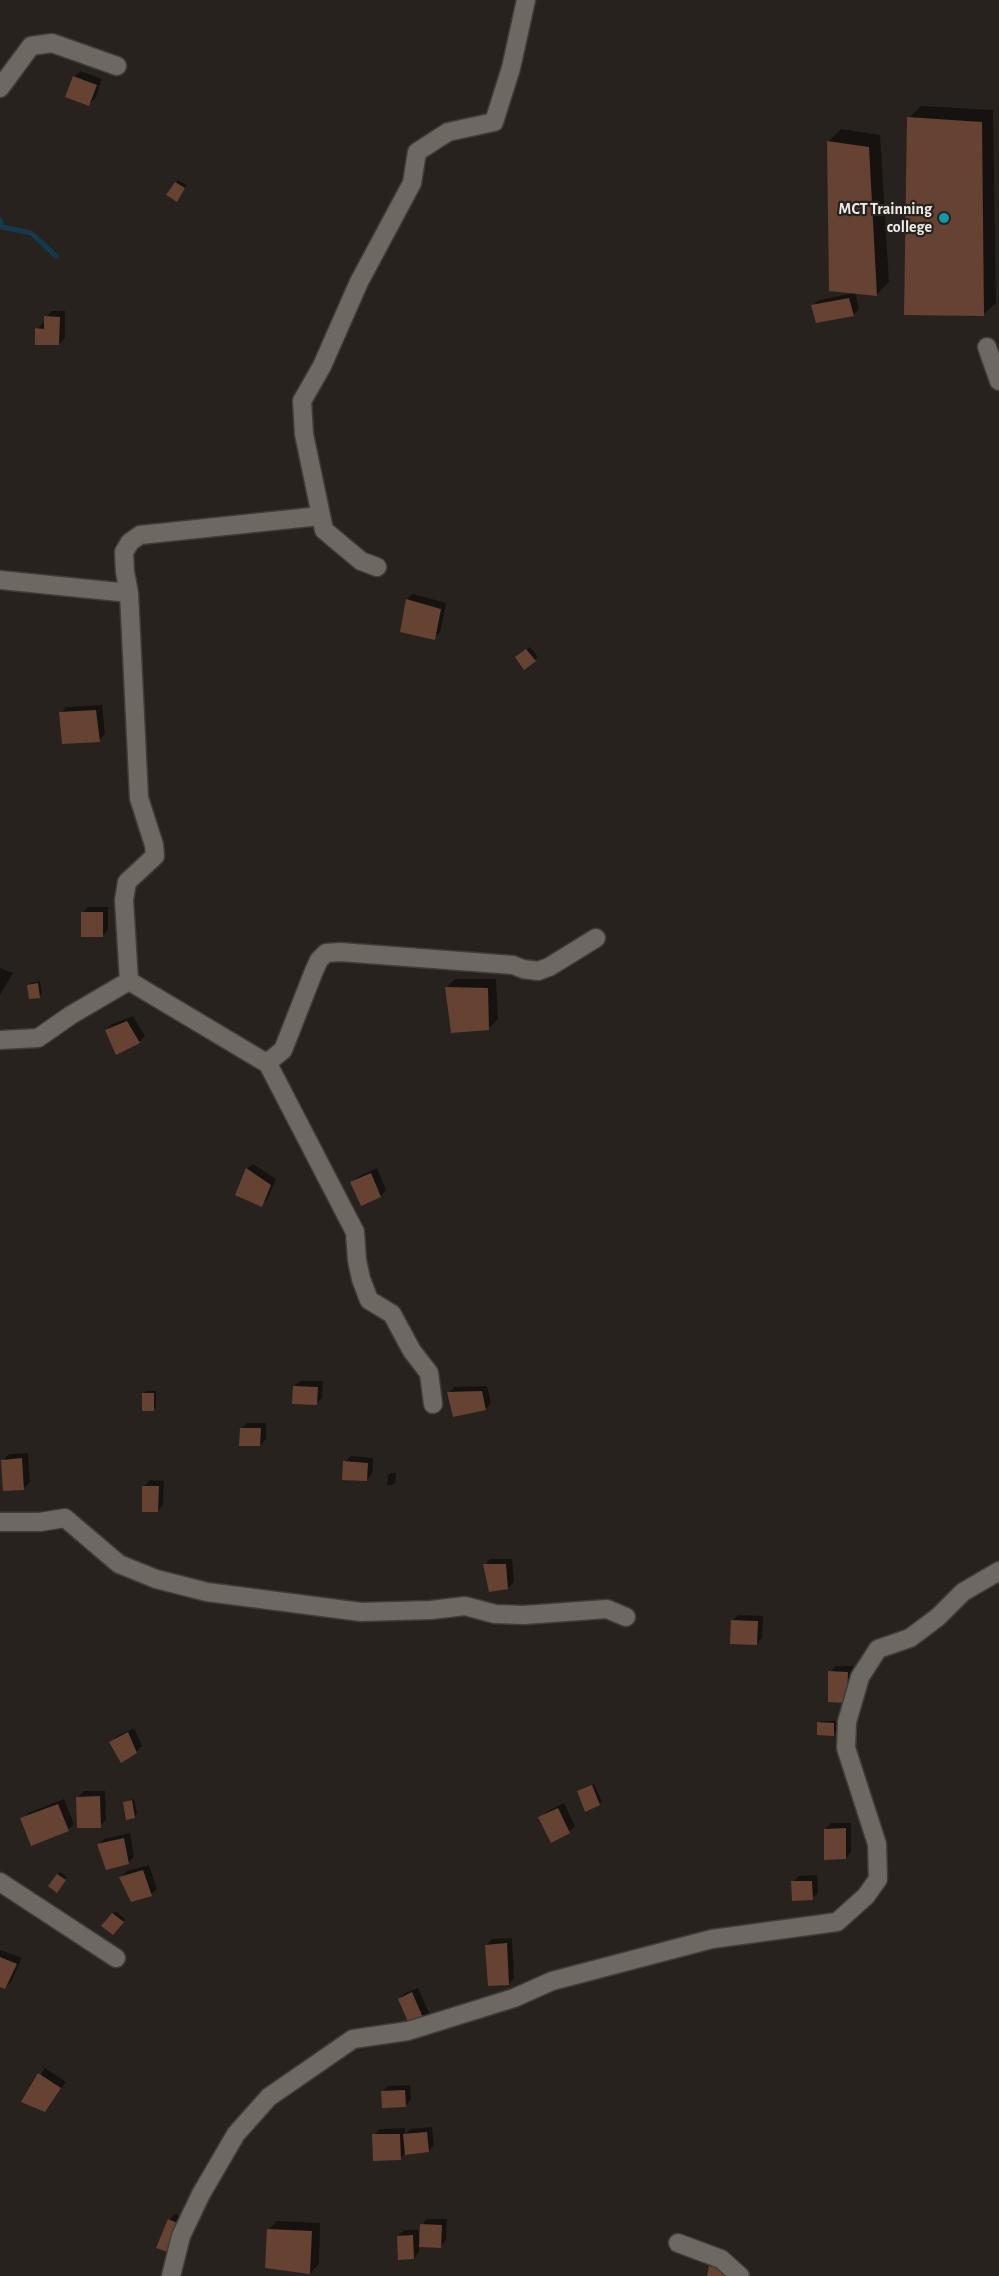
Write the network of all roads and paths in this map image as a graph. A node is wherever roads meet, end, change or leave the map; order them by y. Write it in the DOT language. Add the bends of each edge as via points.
graph roads {
  1 [pos="525,0"];
  2 [pos="117,66"];
  3 [pos="0,88"];
  4 [pos="987,347"];
  5 [pos="999,381"];
  6 [pos="320,516"];
  7 [pos="377,567"];
  8 [pos="0,580"];
  9 [pos="129,593"];
  10 [pos="596,938"];
  11 [pos="129,981"];
  12 [pos="0,1041"];
  13 [pos="267,1063"];
  14 [pos="433,1404"];
  15 [pos="0,1522"];
  16 [pos="999,1571"];
  17 [pos="626,1617"];
  18 [pos="0,1882"];
  19 [pos="116,1958"];
  20 [pos="678,2243"];
  21 [pos="171,2276"];
  22 [pos="740,2276"];
  1 -- 6 [label="street" via="511,68 494,122 448,132 417,152 412,183 302,401 304,434"];
  2 -- 3 [label="street" via="52,43 31,46"];
  4 -- 5 [label="street"];
  6 -- 7 [label="street" via="324,530 361,561"];
  6 -- 9 [label="street" via="140,535 124,552"];
  8 -- 9 [label="street"];
  9 -- 11 [label="street" via="139,798 155,856 127,882 124,900"];
  10 -- 13 [label="street" via="538,970 326,953 314,970 283,1050"];
  11 -- 12 [label="street" via="38,1038"];
  11 -- 13 [label="street"];
  13 -- 14 [label="street" via="355,1232 357,1260 369,1300 392,1314 429,1373"];
  15 -- 17 [label="street" via="64,1518 119,1564 156,1580 228,1595 361,1612 465,1606 495,1614 524,1615 607,1609"];
  16 -- 21 [label="street" via="963,1592 910,1638 878,1649 860,1677 847,1722 846,1748 877,1844 878,1879 866,1896 837,1922 712,1939 552,1981 514,1998 408,2031 353,2039 269,2097 236,2134 181,2236"];
  18 -- 19 [label="street"];
  20 -- 22 [label="street" via="721,2259"];
}
